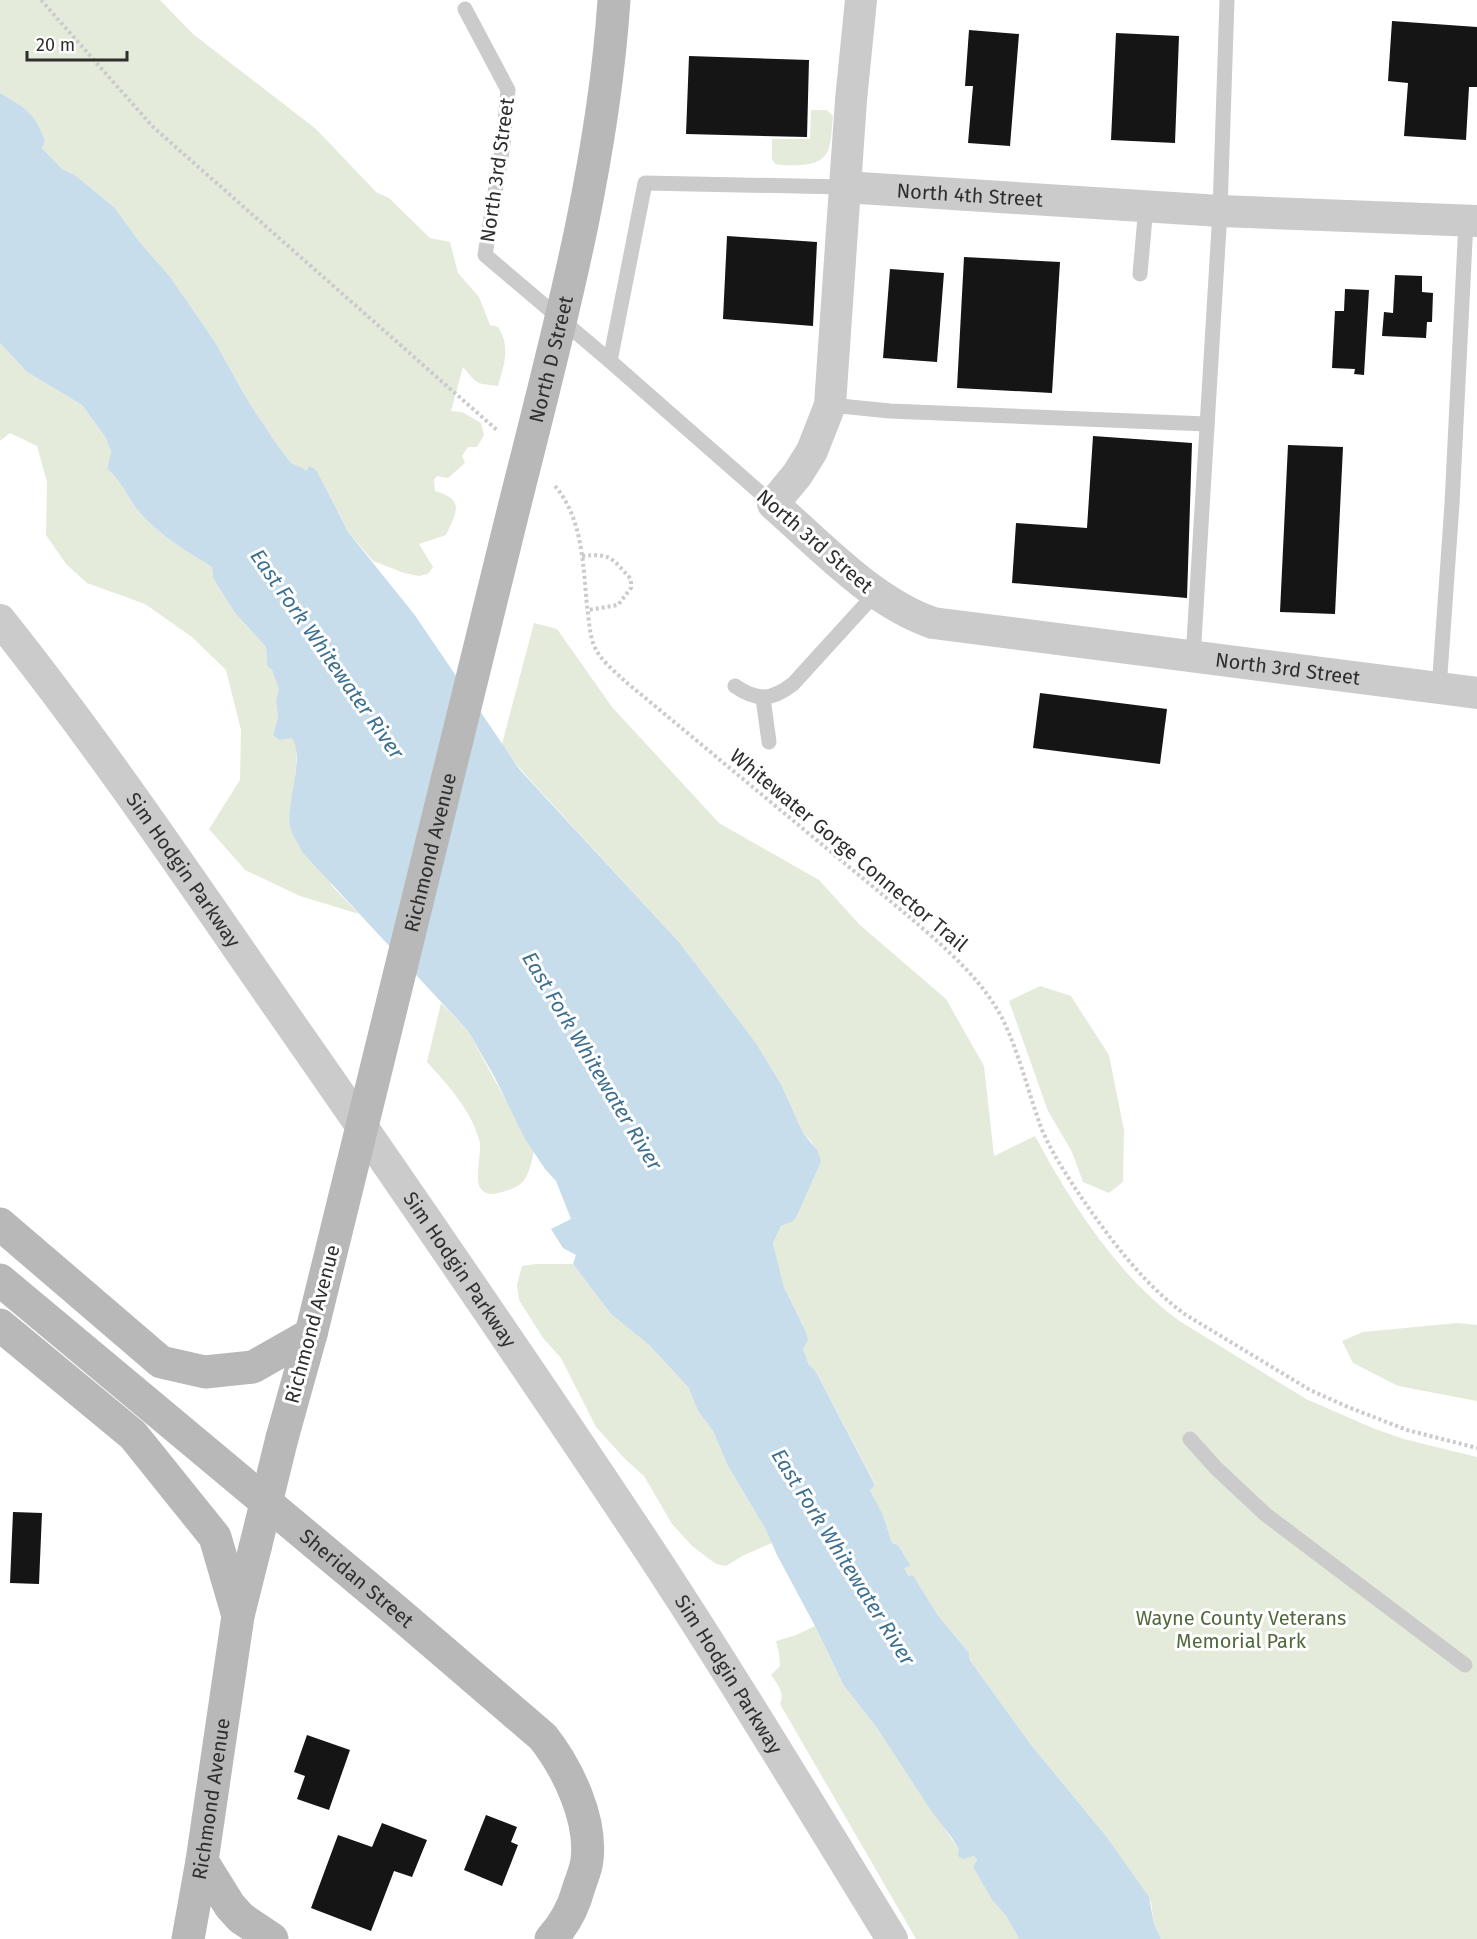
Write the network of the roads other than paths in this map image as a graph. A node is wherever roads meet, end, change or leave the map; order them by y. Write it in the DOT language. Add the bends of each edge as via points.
graph roads {
  1 [pos="614,0"];
  2 [pos="861,0"];
  3 [pos="1227,0"];
  4 [pos="465,9"];
  5 [pos="844,187"];
  6 [pos="1146,206"];
  7 [pos="1220,211"];
  8 [pos="1472,221"];
  9 [pos="1140,274"];
  10 [pos="610,361"];
  11 [pos="830,405"];
  12 [pos="1207,424"];
  13 [pos="772,504"];
  14 [pos="875,594"];
  15 [pos="0,620"];
  16 [pos="1193,658"];
  17 [pos="735,686"];
  18 [pos="1439,688"];
  19 [pos="1477,693"];
  20 [pos="764,698"];
  21 [pos="464,714"];
  22 [pos="769,742"];
  23 [pos="0,1224"];
  24 [pos="0,1280"];
  25 [pos="0,1325"];
  26 [pos="311,1334"];
  27 [pos="1190,1439"];
  28 [pos="238,1616"];
  29 [pos="1465,1665"];
  30 [pos="202,1861"];
  31 [pos="188,1939"];
  32 [pos="272,1939"];
  33 [pos="551,1939"];
  34 [pos="892,1939"];
  1 -- 21 [label="street, North D Street, bridge" via="596,155 579,237"];
  2 -- 5 [label="street"];
  3 -- 7 [label="lane"];
  4 -- 10 [label="lane, North 3rd Street" via="508,90 485,255"];
  5 -- 6 [label="street, North 4th Street"];
  5 -- 10 [label="lane, North 4th Street" via="645,183"];
  5 -- 11 [label="street"];
  6 -- 7 [label="street, North 4th Street"];
  6 -- 9 [label="lane"];
  7 -- 8 [label="street, North 4th Street"];
  7 -- 12 [label="lane"];
  8 -- 18 [label="lane"];
  10 -- 13 [label="lane, North 3rd Street"];
  11 -- 12 [label="lane"];
  11 -- 13 [label="street" via="812,451"];
  12 -- 16 [label="lane"];
  13 -- 14 [label="street, North 3rd Street"];
  14 -- 16 [label="street, North 3rd Street" via="912,616 933,623"];
  14 -- 20 [label="lane" via="793,684"];
  15 -- 34 [label="street, Sim Hodgin Parkway" via="139,807 432,1228 659,1566"];
  16 -- 18 [label="street, North 3rd Street"];
  17 -- 20 [label="lane" via="753,697"];
  18 -- 19 [label="street, North 3rd Street"];
  20 -- 22 [label="lane"];
  21 -- 26 [label="street, Richmond Avenue, bridge"];
  23 -- 26 [label="street" via="161,1362 205,1372 253,1367"];
  24 -- 33 [label="street, Sheridan Street" via="543,1737 568,1776 586,1833 587,1860 574,1903"];
  25 -- 28 [label="street" via="133,1435 215,1537"];
  26 -- 28 [label="street, Richmond Avenue, bridge"];
  27 -- 29 [label="lane" via="1265,1514"];
  28 -- 30 [label="street, Richmond Avenue"];
  30 -- 31 [label="street, Richmond Avenue"];
  30 -- 32 [label="street" via="230,1906"];
}
